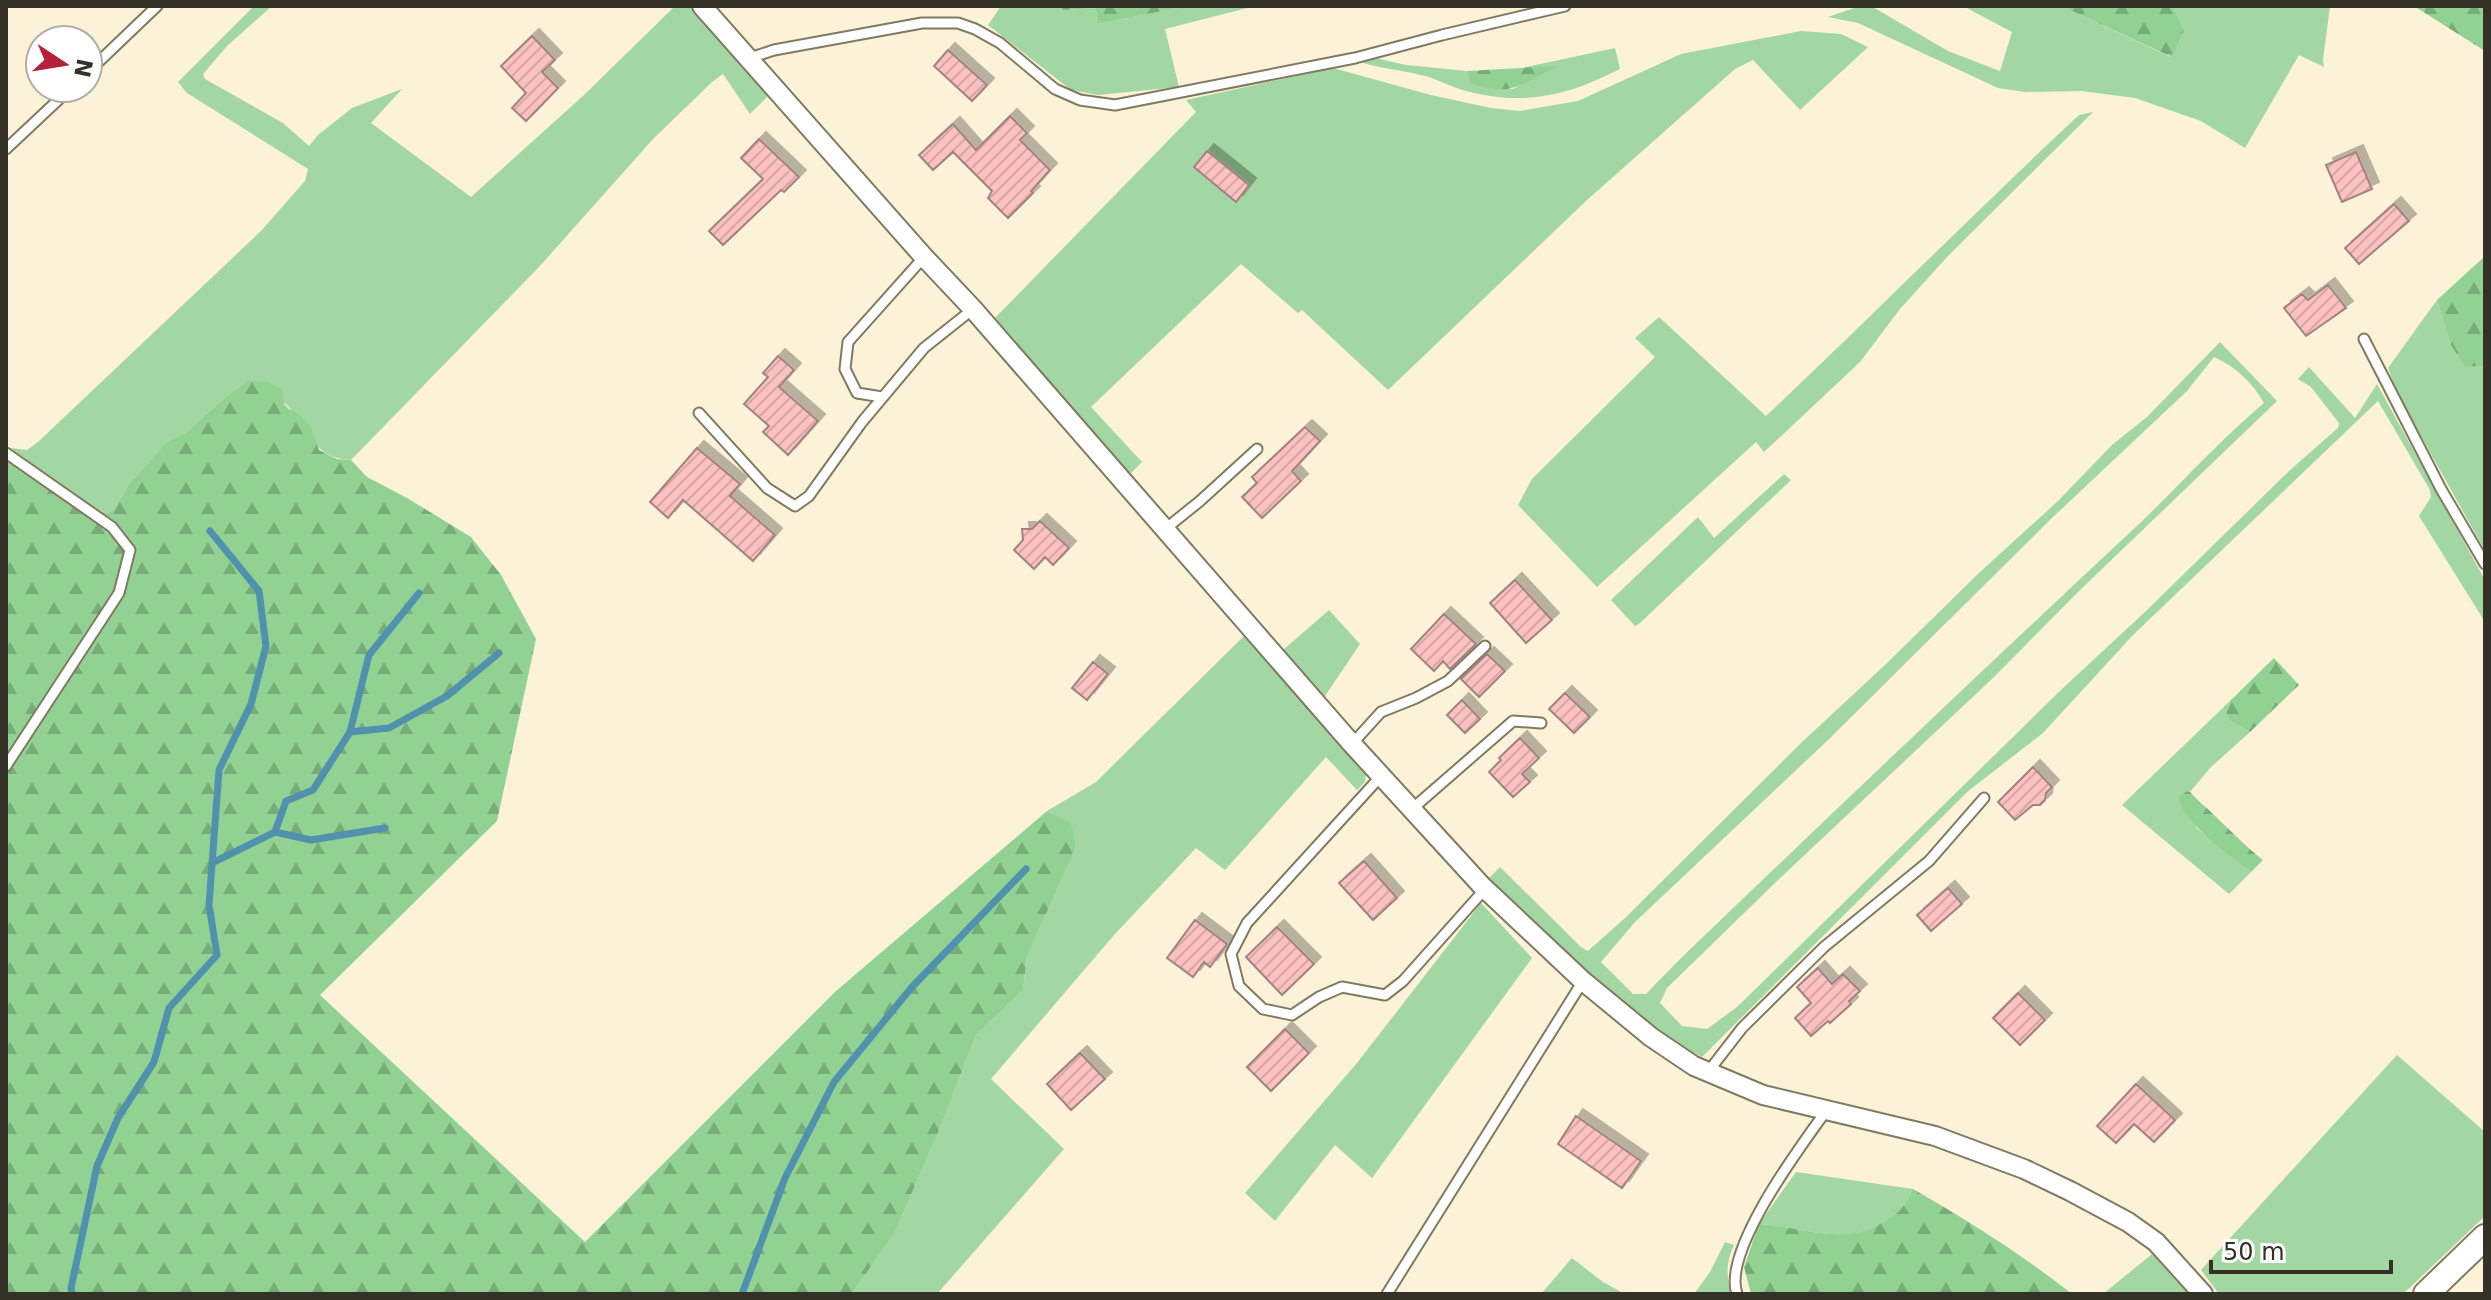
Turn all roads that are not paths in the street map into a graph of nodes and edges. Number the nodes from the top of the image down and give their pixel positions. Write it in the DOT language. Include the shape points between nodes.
graph roads {
  1 [pos="157,6"];
  2 [pos="702,6"];
  3 [pos="1565,6"];
  4 [pos="104,57"];
  5 [pos="747,59"];
  6 [pos="54,104"];
  7 [pos="6,149"];
  8 [pos="924,257"];
  9 [pos="973,309"];
  10 [pos="2364,339"];
  11 [pos="882,397"];
  12 [pos="699,413"];
  13 [pos="1257,449"];
  14 [pos="6,453"];
  15 [pos="1164,530"];
  16 [pos="2485,564"];
  17 [pos="1485,646"];
  18 [pos="1541,723"];
  19 [pos="1352,744"];
  20 [pos="6,766"];
  21 [pos="1381,776"];
  22 [pos="1984,798"];
  23 [pos="1412,809"];
  24 [pos="1485,889"];
  25 [pos="1583,981"];
  26 [pos="1708,1072"];
  27 [pos="1826,1111"];
  28 [pos="2485,1237"];
  29 [pos="1387,1294"];
  30 [pos="1737,1294"];
  31 [pos="2203,1294"];
  32 [pos="2426,1294"];
  1 -- 4 [label="lane"];
  2 -- 5 [label="street"];
  3 -- 5 [label="lane" via="1355,58 1115,105 1080,100 1055,89 1000,43 958,23 922,23"];
  5 -- 8 [label="street"];
  6 -- 7 [label="lane"];
  8 -- 9 [label="street"];
  8 -- 11 [label="lane" via="848,342 845,369 857,393"];
  9 -- 11 [label="lane" via="924,348"];
  9 -- 15 [label="street"];
  10 -- 16 [label="lane"];
  11 -- 12 [label="lane" via="809,496 795,506 767,488"];
  13 -- 15 [label="lane"];
  14 -- 20 [label="lane" via="112,527 130,550 119,593"];
  15 -- 19 [label="street"];
  17 -- 19 [label="lane" via="1448,681 1381,712"];
  18 -- 23 [label="lane" via="1513,721"];
  19 -- 21 [label="street"];
  21 -- 23 [label="street"];
  21 -- 24 [label="lane" via="1247,923 1231,954 1239,986 1263,1009 1292,1015 1342,987 1385,995"];
  22 -- 26 [label="lane" via="1929,861 1824,947 1752,1018"];
  23 -- 24 [label="street"];
  24 -- 25 [label="street"];
  25 -- 26 [label="street" via="1651,1037"];
  25 -- 29 [label="lane"];
  26 -- 27 [label="street" via="1763,1095"];
  27 -- 30 [label="lane" via="1750,1229 1738,1257 1733,1284"];
  27 -- 31 [label="street" via="1935,1136 2070,1191 2156,1242"];
  28 -- 32 [label="street"];
}
